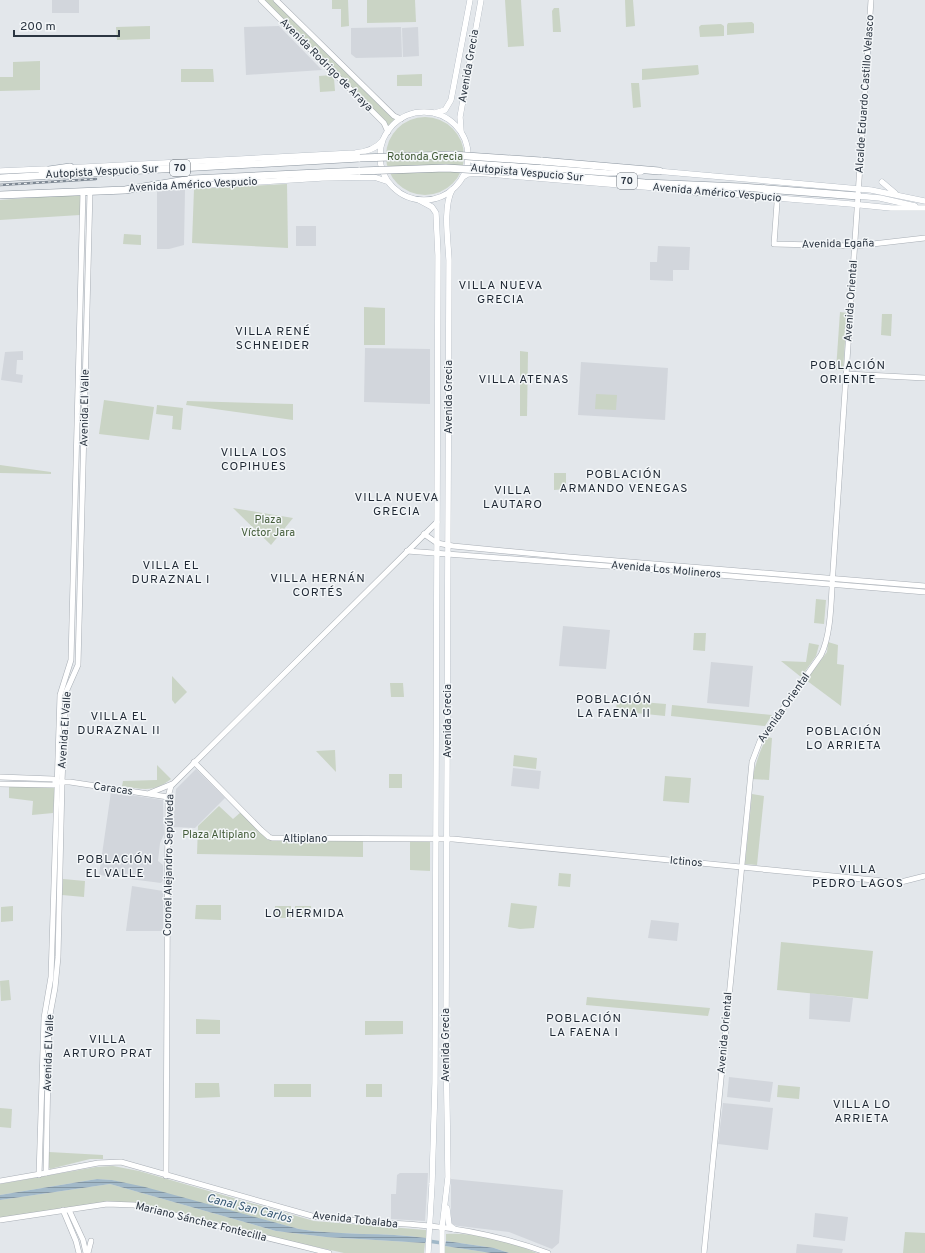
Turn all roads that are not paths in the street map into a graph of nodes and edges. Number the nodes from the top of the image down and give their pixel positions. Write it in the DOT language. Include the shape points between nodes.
graph roads {
  1 [pos="261,0"];
  2 [pos="276,0"];
  3 [pos="470,0"];
  4 [pos="481,0"];
  5 [pos="870,0"];
  6 [pos="434,113"];
  7 [pos="401,119"];
  8 [pos="388,132"];
  9 [pos="461,133"];
  10 [pos="382,141"];
  11 [pos="468,157"];
  12 [pos="70,167"];
  13 [pos="0,171"];
  14 [pos="659,171"];
  15 [pos="0,174"];
  16 [pos="462,177"];
  17 [pos="0,178"];
  18 [pos="386,181"];
  19 [pos="882,182"];
  20 [pos="676,185"];
  21 [pos="762,188"];
  22 [pos="125,190"];
  23 [pos="452,190"];
  24 [pos="87,192"];
  25 [pos="696,192"];
  26 [pos="858,192"];
  27 [pos="898,195"];
  28 [pos="0,196"];
  29 [pos="776,198"];
  30 [pos="419,200"];
  31 [pos="925,201"];
  32 [pos="858,205"];
  33 [pos="925,208"];
  34 [pos="90,217"];
  35 [pos="82,233"];
  36 [pos="925,238"];
  37 [pos="855,246"];
  38 [pos="846,374"];
  39 [pos="925,378"];
  40 [pos="437,522"];
  41 [pos="424,534"];
  42 [pos="437,543"];
  43 [pos="448,545"];
  44 [pos="407,551"];
  45 [pos="437,553"];
  46 [pos="448,554"];
  47 [pos="73,569"];
  48 [pos="81,569"];
  49 [pos="833,578"];
  50 [pos="832,584"];
  51 [pos="925,586"];
  52 [pos="925,592"];
  53 [pos="194,762"];
  54 [pos="0,777"];
  55 [pos="60,782"];
  56 [pos="173,783"];
  57 [pos="0,784"];
  58 [pos="146,794"];
  59 [pos="168,797"];
  60 [pos="436,839"];
  61 [pos="447,839"];
  62 [pos="741,867"];
  63 [pos="925,876"];
  64 [pos="55,957"];
  65 [pos="41,1138"];
  66 [pos="47,1143"];
  67 [pos="46,1173"];
  68 [pos="39,1175"];
  69 [pos="166,1176"];
  70 [pos="0,1181"];
  71 [pos="447,1186"];
  72 [pos="63,1210"];
  73 [pos="70,1210"];
  74 [pos="0,1220"];
  75 [pos="430,1226"];
  76 [pos="442,1228"];
  77 [pos="454,1229"];
  78 [pos="91,1241"];
  79 [pos="428,1252"];
  80 [pos="79,1253"];
  81 [pos="87,1253"];
  82 [pos="329,1253"];
  83 [pos="442,1253"];
  84 [pos="548,1253"];
  85 [pos="704,1253"];
  1 -- 8 [label="street, Avenida Rodrigo de Araya" via="384,123"];
  2 -- 7 [label="street, Avenida Rodrigo de Araya" via="394,116"];
  3 -- 6 [label="main road, Avenida Grecia" via="451,100 445,110"];
  4 -- 9 [label="main road, Avenida Grecia" via="460,117"];
  5 -- 26 [label="street, Alcalde Eduardo Castillo Velasco"];
  6 -- 7 [label="main road" via="418,113"];
  6 -- 9 [label="main road" via="451,122"];
  7 -- 8 [label="main road" via="393,124"];
  8 -- 10 [label="main road"];
  9 -- 11 [label="main road"];
  10 -- 12 [label="main road" via="371,149 355,153"];
  10 -- 18 [label="main road" via="380,161"];
  11 -- 14 [label="main road, Avenida Américo Vespucio" via="478,163 526,167 608,173"];
  11 -- 16 [label="main road"];
  12 -- 13 [label="main road"];
  12 -- 15 [label="highway"];
  14 -- 17 [label="highway, Autopista Vespucio Sur / 70, bridge" via="452,155"];
  14 -- 26 [label="main road, Avenida Américo Vespucio / 70"];
  16 -- 23 [label="main road"];
  16 -- 25 [label="main road, Avenida Américo Vespucio" via="476,174"];
  18 -- 22 [label="main road, Avenida Américo Vespucio" via="374,177 322,178"];
  18 -- 30 [label="main road" via="403,196"];
  19 -- 27 [label="main road"];
  20 -- 21 [label="highway, Autopista Vespucio Sur / 70"];
  20 -- 22 [label="highway, Autopista Vespucio Sur / 70, bridge" via="433,168 192,179"];
  20 -- 25 [label="highway"];
  21 -- 26 [label="highway, Autopista Vespucio Sur / 70"];
  21 -- 29 [label="highway"];
  22 -- 24 [label="highway, Avenida Américo Vespucio / 70"];
  23 -- 30 [label="main road" via="436,199"];
  23 -- 43 [label="main road, Avenida Grecia" via="448,201 447,222"];
  24 -- 28 [label="highway, Avenida Américo Vespucio / 70"];
  24 -- 34 [label="street, Avenida El Valle"];
  24 -- 35 [label="street, Avenida El Valle"];
  25 -- 29 [label="main road, Avenida Américo Vespucio"];
  26 -- 27 [label="main road, Avenida Américo Vespucio / 70" via="876,190"];
  26 -- 32 [label="street, Avenida Oriental"];
  26 -- 33 [label="main road, Avenida Américo Vespucio / 70"];
  27 -- 31 [label="main road, Avenida Américo Vespucio / 70"];
  29 -- 32 [label="main road, Avenida Américo Vespucio"];
  29 -- 37 [label="street, Avenida Egaña" via="774,244"];
  30 -- 40 [label="main road, Avenida Grecia" via="432,207 437,216"];
  32 -- 33 [label="main road, Avenida Américo Vespucio"];
  32 -- 37 [label="street, Avenida Oriental"];
  34 -- 35 [label="street"];
  34 -- 48 [label="street, Avenida El Valle"];
  35 -- 47 [label="street, Avenida El Valle"];
  36 -- 37 [label="street, Avenida Egaña"];
  37 -- 38 [label="street, Avenida Oriental"];
  38 -- 39 [label="street"];
  38 -- 49 [label="street, Avenida Oriental"];
  40 -- 41 [label="street, Coronel Alejandro Sepúlveda"];
  40 -- 42 [label="main road, Avenida Grecia"];
  41 -- 42 [label="street, Avenida Los Molineros"];
  41 -- 44 [label="street, Coronel Alejandro Sepúlveda"];
  42 -- 43 [label="street, Avenida Los Molineros"];
  42 -- 45 [label="main road, Avenida Grecia"];
  43 -- 46 [label="main road, Avenida Grecia"];
  43 -- 49 [label="street, Avenida Los Molineros"];
  44 -- 45 [label="street, Avenida Los Molineros"];
  44 -- 53 [label="street, Coronel Alejandro Sepúlveda"];
  45 -- 46 [label="street, Avenida Los Molineros"];
  45 -- 60 [label="main road, Avenida Grecia"];
  46 -- 50 [label="street, Avenida Los Molineros"];
  46 -- 61 [label="main road, Avenida Grecia"];
  47 -- 48 [label="street"];
  47 -- 55 [label="street, Avenida El Valle" via="71,662 60,695"];
  48 -- 55 [label="street, Avenida El Valle" via="78,665 66,692"];
  49 -- 50 [label="street, Avenida Oriental"];
  49 -- 51 [label="street, Avenida Los Molineros"];
  50 -- 52 [label="street, Avenida Los Molineros"];
  50 -- 62 [label="street, Avenida Oriental" via="823,650 754,753"];
  53 -- 56 [label="street, Coronel Alejandro Sepúlveda"];
  53 -- 60 [label="street, Altiplano" via="270,838"];
  54 -- 55 [label="street, Caracas" via="53,779"];
  55 -- 57 [label="street, Caracas" via="52,785"];
  55 -- 58 [label="street, Caracas"];
  55 -- 64 [label="street, Avenida El Valle"];
  56 -- 58 [label="street"];
  56 -- 59 [label="street, Coronel Alejandro Sepúlveda"];
  58 -- 59 [label="street, Caracas"];
  59 -- 69 [label="street, Coronel Alejandro Sepúlveda"];
  60 -- 61 [label="street, Altiplano"];
  60 -- 75 [label="main road, Avenida Grecia" via="435,1083"];
  61 -- 62 [label="street, Ictinos"];
  61 -- 71 [label="main road, Avenida Grecia"];
  62 -- 63 [label="street, Ictinos" via="898,882"];
  62 -- 85 [label="street, Avenida Oriental"];
  64 -- 65 [label="street, Avenida El Valle" via="44,1018"];
  64 -- 66 [label="street, Avenida El Valle" via="55,988 49,1020"];
  65 -- 66 [label="street" via="42,1142"];
  65 -- 68 [label="street, Avenida El Valle"];
  66 -- 67 [label="street, Avenida El Valle"];
  67 -- 68 [label="street, Avenida Tobalaba"];
  67 -- 69 [label="street, Avenida Tobalaba" via="93,1163 115,1162"];
  68 -- 70 [label="street, Avenida Tobalaba"];
  69 -- 75 [label="street, Avenida Tobalaba" via="312,1216"];
  71 -- 76 [label="main road, Avenida Grecia"];
  71 -- 77 [label="main road" via="449,1225"];
  72 -- 73 [label="street, Mariano Sánchez Fontecilla"];
  72 -- 74 [label="street, Mariano Sánchez Fontecilla"];
  72 -- 80 [label="street"];
  73 -- 81 [label="street"];
  73 -- 82 [label="street, Mariano Sánchez Fontecilla" via="112,1204 134,1205"];
  75 -- 76 [label="street, Avenida Tobalaba"];
  75 -- 79 [label="main road, Avenida Grecia"];
  76 -- 77 [label="street, Avenida Tobalaba"];
  76 -- 83 [label="main road, Avenida Grecia"];
  77 -- 84 [label="street, Avenida Tobalaba" via="498,1236"];
  78 -- 81 [label="street"];
}
